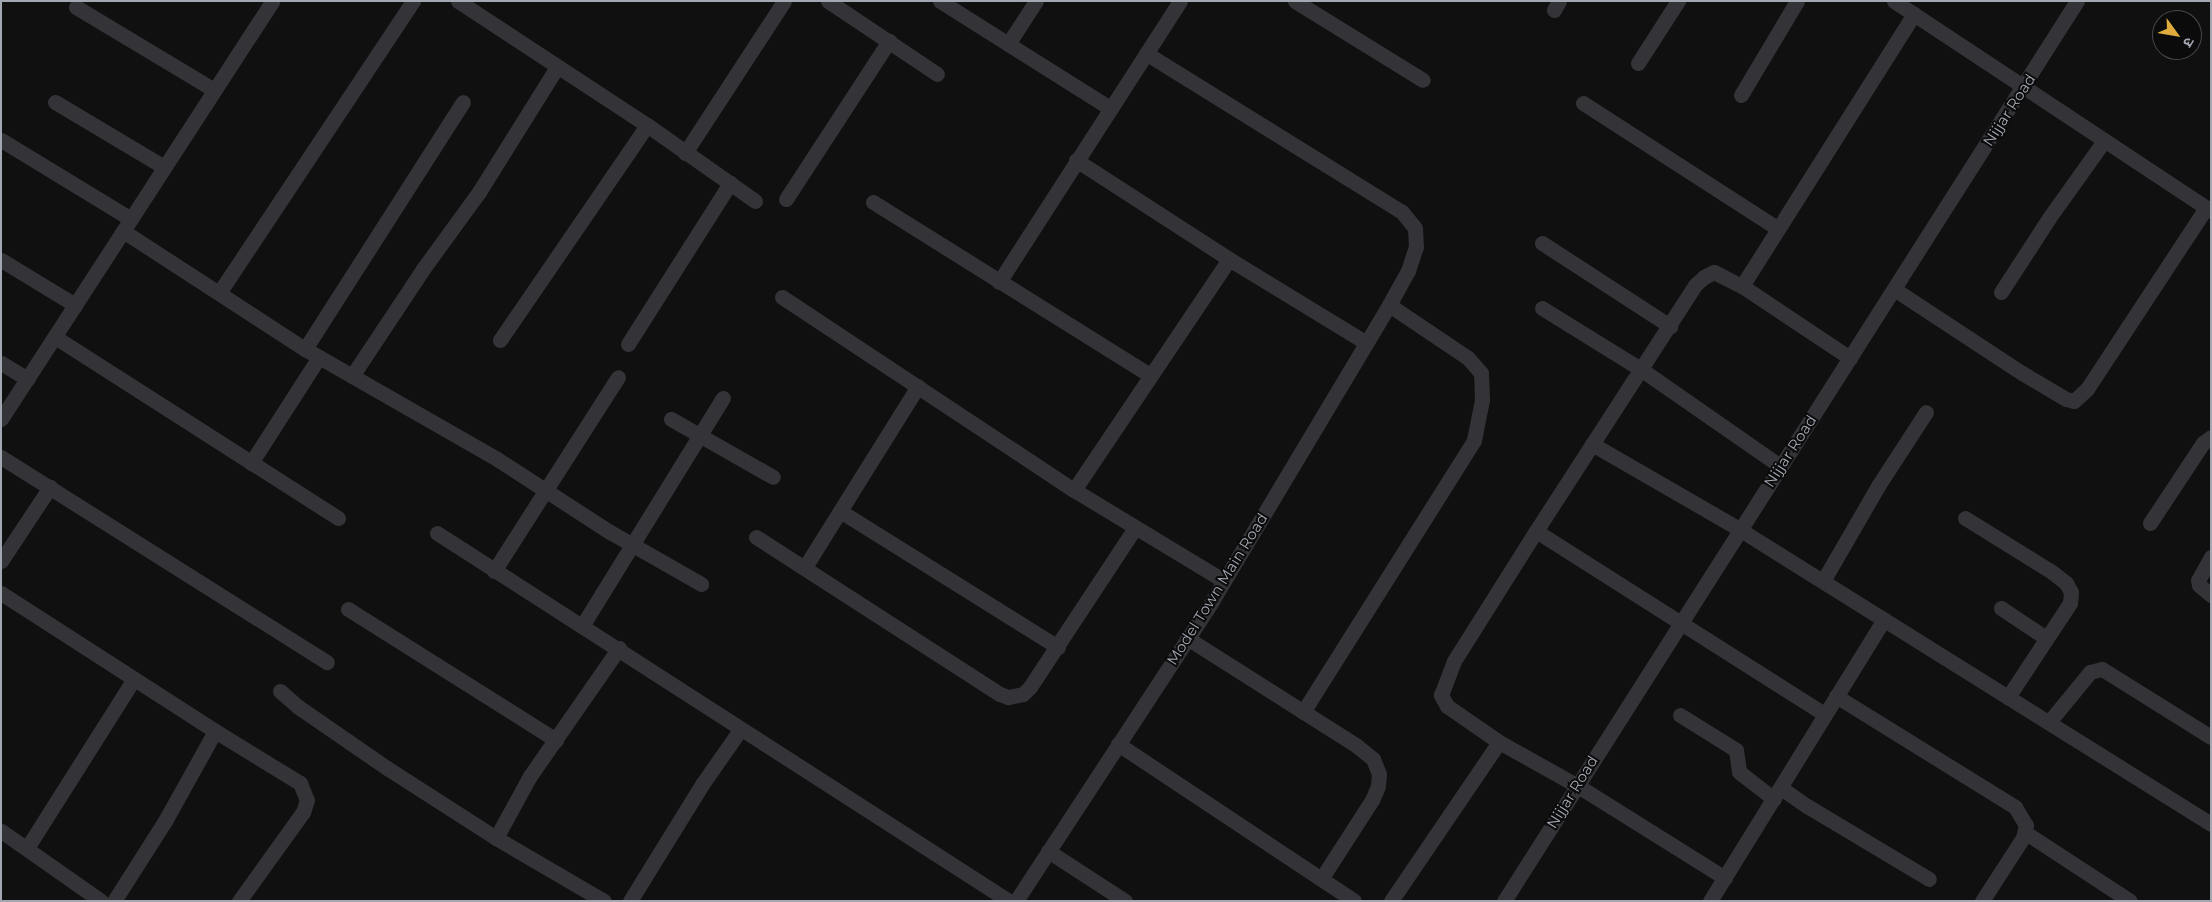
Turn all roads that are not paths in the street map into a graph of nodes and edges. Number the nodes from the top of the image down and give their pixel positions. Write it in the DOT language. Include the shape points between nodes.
graph roads {
  1 [pos="413,1"];
  2 [pos="458,1"];
  3 [pos="784,1"];
  4 [pos="828,1"];
  5 [pos="940,1"];
  6 [pos="1036,1"];
  7 [pos="1180,1"];
  8 [pos="1295,1"];
  9 [pos="1678,1"];
  10 [pos="1797,1"];
  11 [pos="1894,1"];
  12 [pos="2077,1"];
  13 [pos="265,4"];
  14 [pos="76,7"];
  15 [pos="1914,14"];
  16 [pos="889,42"];
  17 [pos="1008,44"];
  18 [pos="1146,53"];
  19 [pos="1638,63"];
  20 [pos="557,67"];
  21 [pos="937,74"];
  22 [pos="1423,80"];
  23 [pos="2023,88"];
  24 [pos="214,90"];
  25 [pos="1740,95"];
  26 [pos="55,102"];
  27 [pos="462,102"];
  28 [pos="1582,103"];
  29 [pos="1110,108"];
  30 [pos="646,125"];
  31 [pos="1,140"];
  32 [pos="2104,141"];
  33 [pos="685,153"];
  34 [pos="1076,160"];
  35 [pos="164,167"];
  36 [pos="730,183"];
  37 [pos="786,199"];
  38 [pos="755,201"];
  39 [pos="873,202"];
  40 [pos="2209,209"];
  41 [pos="127,225"];
  42 [pos="1777,228"];
  43 [pos="1542,244"];
  44 [pos="1229,259"];
  45 [pos="1,260"];
  46 [pos="999,282"];
  47 [pos="1742,286"];
  48 [pos="1894,289"];
  49 [pos="2001,292"];
  50 [pos="220,293"];
  51 [pos="782,297"];
  52 [pos="75,305"];
  53 [pos="1389,305"];
  54 [pos="1542,308"];
  55 [pos="1670,326"];
  56 [pos="55,336"];
  57 [pos="500,340"];
  58 [pos="1365,342"];
  59 [pos="628,344"];
  60 [pos="305,349"];
  61 [pos="319,357"];
  62 [pos="1850,358"];
  63 [pos="1,363"];
  64 [pos="1642,370"];
  65 [pos="1150,375"];
  66 [pos="352,376"];
  67 [pos="618,377"];
  68 [pos="28,379"];
  69 [pos="918,386"];
  70 [pos="723,398"];
  71 [pos="1926,412"];
  72 [pos="671,419"];
  73 [pos="1,420"];
  74 [pos="700,435"];
  75 [pos="2211,437"];
  76 [pos="1592,444"];
  77 [pos="1,458"];
  78 [pos="251,463"];
  79 [pos="1780,466"];
  80 [pos="773,477"];
  81 [pos="50,487"];
  82 [pos="1074,490"];
  83 [pos="546,491"];
  84 [pos="840,511"];
  85 [pos="338,518"];
  86 [pos="1966,518"];
  87 [pos="2150,523"];
  88 [pos="1135,528"];
  89 [pos="1739,529"];
  90 [pos="1536,531"];
  91 [pos="437,533"];
  92 [pos="756,537"];
  93 [pos="631,544"];
  94 [pos="2211,557"];
  95 [pos="1,560"];
  96 [pos="805,568"];
  97 [pos="494,570"];
  98 [pos="1224,581"];
  99 [pos="1823,581"];
  100 [pos="701,584"];
  101 [pos="1,593"];
  102 [pos="2211,595"];
  103 [pos="2001,608"];
  104 [pos="348,610"];
  105 [pos="1884,619"];
  106 [pos="1679,623"];
  107 [pos="582,626"];
  108 [pos="1187,638"];
  109 [pos="2046,638"];
  110 [pos="1058,647"];
  111 [pos="618,648"];
  112 [pos="328,662"];
  113 [pos="134,678"];
  114 [pos="280,691"];
  115 [pos="1836,696"];
  116 [pos="2008,697"];
  117 [pos="1304,712"];
  118 [pos="1824,714"];
  119 [pos="1680,715"];
  120 [pos="2049,722"];
  121 [pos="740,730"];
  122 [pos="214,731"];
  123 [pos="2211,737"];
  124 [pos="556,740"];
  125 [pos="1499,742"];
  126 [pos="1118,744"];
  127 [pos="1576,785"];
  128 [pos="1778,793"];
  129 [pos="2211,824"];
  130 [pos="1,831"];
  131 [pos="496,838"];
  132 [pos="2023,838"];
  133 [pos="27,848"];
  134 [pos="1048,851"];
  135 [pos="1725,878"];
  136 [pos="1321,879"];
  137 [pos="1929,879"];
  138 [pos="101,901"];
  139 [pos="114,901"];
  140 [pos="239,901"];
  141 [pos="604,901"];
  142 [pos="630,901"];
  143 [pos="1009,901"];
  144 [pos="1016,901"];
  145 [pos="1125,901"];
  146 [pos="1354,901"];
  147 [pos="1391,901"];
  148 [pos="1504,901"];
  149 [pos="1710,901"];
  150 [pos="1982,901"];
  151 [pos="2130,901"];
  1 -- 50 [label="street"];
  2 -- 20 [label="street"];
  3 -- 33 [label="street"];
  4 -- 16 [label="street"];
  5 -- 17 [label="street"];
  6 -- 17 [label="street"];
  7 -- 18 [label="street"];
  8 -- 22 [label="street"];
  9 -- 19 [label="street"];
  10 -- 25 [label="street"];
  11 -- 15 [label="street"];
  12 -- 23 [label="street, Nijjar Road"];
  13 -- 24 [label="street"];
  14 -- 24 [label="street"];
  15 -- 23 [label="street"];
  15 -- 42 [label="street" via="1827,155"];
  16 -- 21 [label="street"];
  16 -- 37 [label="street"];
  17 -- 29 [label="street"];
  18 -- 29 [label="street"];
  18 -- 53 [label="street, Model Town Main Road" via="1410,220 1417,235 1416,247 1408,272"];
  20 -- 30 [label="street"];
  20 -- 66 [label="street" via="479,192"];
  23 -- 32 [label="street"];
  23 -- 48 [label="street, Nijjar Road"];
  24 -- 35 [label="street"];
  26 -- 35 [label="street"];
  27 -- 60 [label="street"];
  28 -- 42 [label="street"];
  29 -- 34 [label="street"];
  30 -- 33 [label="street"];
  30 -- 57 [label="street"];
  31 -- 41 [label="street"];
  32 -- 40 [label="street"];
  32 -- 49 [label="street"];
  33 -- 36 [label="street"];
  34 -- 44 [label="street"];
  34 -- 46 [label="street"];
  35 -- 41 [label="street"];
  36 -- 38 [label="street"];
  36 -- 59 [label="street"];
  39 -- 46 [label="street"];
  40 -- 48 [label="street" via="2087,389 2074,401 2022,373"];
  41 -- 50 [label="street"];
  41 -- 52 [label="street"];
  42 -- 47 [label="street"];
  43 -- 55 [label="street"];
  44 -- 58 [label="street"];
  44 -- 65 [label="street"];
  45 -- 52 [label="street"];
  46 -- 65 [label="street"];
  47 -- 55 [label="street" via="1714,272 1704,276"];
  47 -- 62 [label="street"];
  48 -- 62 [label="street, Nijjar Road"];
  50 -- 60 [label="street"];
  51 -- 69 [label="street"];
  52 -- 56 [label="street"];
  53 -- 58 [label="street, Model Town Main Road"];
  53 -- 117 [label="street" via="1468,358 1480,373 1480,408 1474,440"];
  54 -- 64 [label="street"];
  55 -- 64 [label="street"];
  56 -- 68 [label="street"];
  56 -- 78 [label="street"];
  58 -- 98 [label="street, Model Town Main Road"];
  60 -- 61 [label="street"];
  61 -- 66 [label="street"];
  61 -- 78 [label="street"];
  62 -- 79 [label="street, Nijjar Road"];
  63 -- 68 [label="street"];
  64 -- 76 [label="street"];
  64 -- 79 [label="street"];
  65 -- 82 [label="street"];
  66 -- 83 [label="street" via="497,459"];
  67 -- 83 [label="street"];
  68 -- 73 [label="street"];
  69 -- 82 [label="street"];
  69 -- 84 [label="street"];
  70 -- 74 [label="street"];
  71 -- 99 [label="street"];
  72 -- 74 [label="street"];
  74 -- 80 [label="street"];
  74 -- 93 [label="street"];
  75 -- 87 [label="street" via="2203,443"];
  76 -- 89 [label="street"];
  76 -- 90 [label="street"];
  77 -- 81 [label="street"];
  78 -- 85 [label="street"];
  79 -- 89 [label="street, Nijjar Road"];
  81 -- 95 [label="street"];
  81 -- 112 [label="street"];
  82 -- 88 [label="street"];
  83 -- 93 [label="street"];
  83 -- 97 [label="street"];
  84 -- 96 [label="street"];
  84 -- 110 [label="street"];
  86 -- 109 [label="street" via="2066,582 2071,592 2070,604"];
  88 -- 98 [label="street"];
  88 -- 110 [label="street"];
  89 -- 99 [label="street"];
  89 -- 106 [label="street, Nijjar Road"];
  90 -- 106 [label="street"];
  90 -- 125 [label="street" via="1454,661 1441,695 1447,706"];
  91 -- 97 [label="street"];
  92 -- 96 [label="street"];
  93 -- 100 [label="street"];
  93 -- 107 [label="street"];
  94 -- 102 [label="street" via="2198,580 2199,585"];
  96 -- 110 [label="street" via="1008,697 1023,694 1030,687"];
  97 -- 107 [label="street"];
  98 -- 108 [label="street, Model Town Main Road"];
  99 -- 105 [label="street"];
  101 -- 113 [label="street"];
  103 -- 109 [label="street"];
  104 -- 124 [label="street"];
  105 -- 115 [label="street"];
  105 -- 116 [label="street"];
  106 -- 118 [label="street"];
  106 -- 127 [label="street, Nijjar Road"];
  107 -- 111 [label="street"];
  108 -- 117 [label="street"];
  108 -- 126 [label="street, Model Town Main Road"];
  109 -- 116 [label="street"];
  111 -- 121 [label="street"];
  111 -- 124 [label="street"];
  113 -- 122 [label="street"];
  113 -- 133 [label="street"];
  114 -- 131 [label="street" via="342,738"];
  115 -- 118 [label="street"];
  115 -- 132 [label="street" via="2015,807 2026,825"];
  116 -- 120 [label="street"];
  117 -- 136 [label="street" via="1373,759 1379,774 1372,800"];
  118 -- 128 [label="street"];
  119 -- 128 [label="street" via="1736,750 1739,772"];
  120 -- 123 [label="street" via="2090,672 2102,669"];
  120 -- 129 [label="street"];
  121 -- 142 [label="street"];
  121 -- 143 [label="street"];
  122 -- 139 [label="street" via="165,821"];
  122 -- 140 [label="street" via="292,776 300,783 307,800 303,812"];
  124 -- 131 [label="street" via="530,776"];
  125 -- 127 [label="street"];
  125 -- 147 [label="street"];
  126 -- 134 [label="street, Model Town Main Road"];
  126 -- 136 [label="street"];
  127 -- 135 [label="street"];
  127 -- 148 [label="street, Nijjar Road"];
  128 -- 135 [label="street"];
  128 -- 137 [label="street" via="1807,806"];
  130 -- 133 [label="street"];
  131 -- 141 [label="street"];
  132 -- 150 [label="street"];
  132 -- 151 [label="street" via="2026,833"];
  133 -- 138 [label="street"];
  134 -- 144 [label="street, Model Town Main Road"];
  134 -- 145 [label="street"];
  135 -- 149 [label="street"];
  136 -- 146 [label="street"];
}
